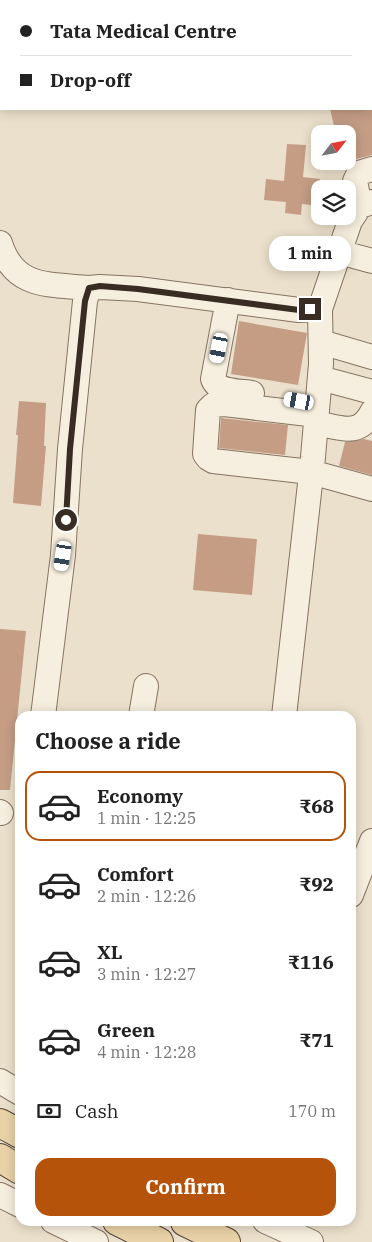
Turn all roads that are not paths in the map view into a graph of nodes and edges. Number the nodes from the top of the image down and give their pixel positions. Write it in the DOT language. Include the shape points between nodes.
graph roads {
  1 [pos="372,169"];
  2 [pos="366,204"];
  3 [pos="0,243"];
  4 [pos="339,252"];
  5 [pos="372,261"];
  6 [pos="89,288"];
  7 [pos="228,300"];
  8 [pos="320,308"];
  9 [pos="321,342"];
  10 [pos="372,357"];
  11 [pos="320,378"];
  12 [pos="372,392"];
  13 [pos="372,412"];
  14 [pos="317,414"];
  15 [pos="311,472"];
  16 [pos="372,489"];
  17 [pos="146,686"];
  18 [pos="44,711"];
  19 [pos="142,711"];
  20 [pos="285,711"];
  21 [pos="372,841"];
  22 [pos="356,882"];
  23 [pos="0,1081"];
  24 [pos="15,1090"];
  25 [pos="0,1124"];
  26 [pos="15,1132"];
  27 [pos="0,1158"];
  28 [pos="15,1167"];
  29 [pos="0,1194"];
  30 [pos="15,1202"];
  31 [pos="63,1226"];
  32 [pos="127,1226"];
  33 [pos="192,1226"];
  34 [pos="276,1226"];
  35 [pos="96,1242"];
  36 [pos="159,1242"];
  37 [pos="226,1242"];
  38 [pos="312,1242"];
  1 -- 2 [label="street" via="359,173 355,181"];
  2 -- 4 [label="street" via="350,221"];
  3 -- 6 [label="street" via="12,267 23,278 37,283"];
  4 -- 5 [label="street"];
  4 -- 8 [label="street"];
  6 -- 7 [label="street" via="138,289"];
  6 -- 18 [label="street" via="70,449 63,556"];
  7 -- 8 [label="street" via="299,310"];
  7 -- 14 [label="street" via="213,378 216,385"];
  8 -- 9 [label="street"];
  9 -- 10 [label="street"];
  9 -- 11 [label="street"];
  11 -- 12 [label="street"];
  11 -- 14 [label="street"];
  13 -- 14 [label="street" via="367,421 353,429"];
  14 -- 15 [label="street"];
  14 -- 15 [label="street" via="224,404 213,405 208,410 205,454 208,458"];
  15 -- 16 [label="street"];
  15 -- 20 [label="street"];
  17 -- 19 [label="street"];
  21 -- 22 [label="street"];
  23 -- 24 [label="street"];
  25 -- 26 [label="main road"];
  27 -- 28 [label="main road"];
  29 -- 30 [label="street"];
  31 -- 35 [label="street"];
  32 -- 36 [label="main road"];
  33 -- 37 [label="main road"];
  34 -- 38 [label="street"];
}
